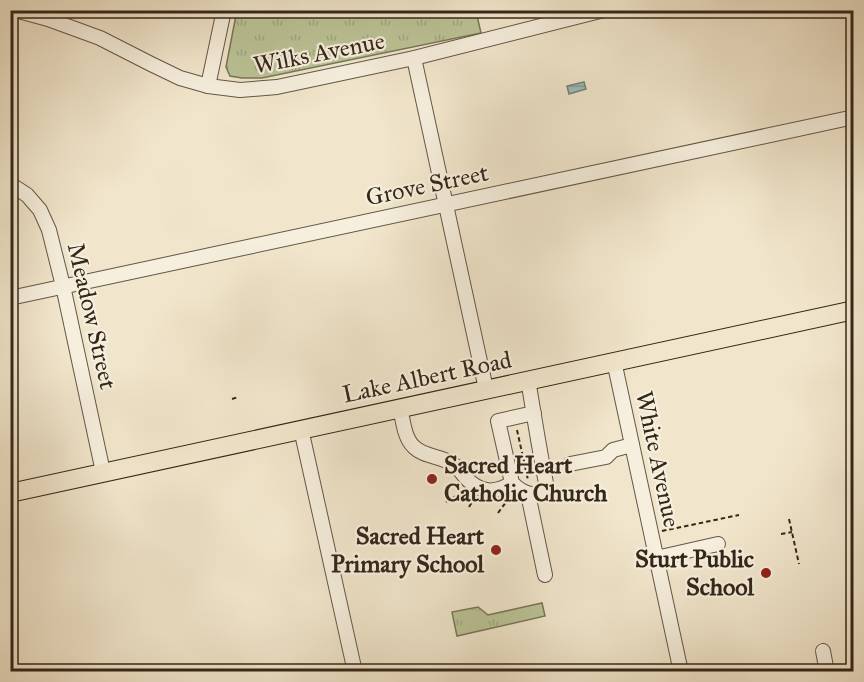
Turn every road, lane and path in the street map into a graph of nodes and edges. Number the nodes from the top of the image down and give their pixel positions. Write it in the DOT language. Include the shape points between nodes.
graph roads {
  1 [pos="15,10"];
  2 [pos="224,10"];
  3 [pos="604,10"];
  4 [pos="414,58"];
  5 [pos="208,86"];
  6 [pos="854,117"];
  7 [pos="10,183"];
  8 [pos="446,204"];
  9 [pos="63,286"];
  10 [pos="10,298"];
  11 [pos="854,298"];
  12 [pos="854,310"];
  13 [pos="827,316"];
  14 [pos="614,362"];
  15 [pos="528,380"];
  16 [pos="486,389"];
  17 [pos="238,397"];
  18 [pos="232,399"];
  19 [pos="400,407"];
  20 [pos="534,413"];
  21 [pos="301,429"];
  22 [pos="632,445"];
  23 [pos="570,464"];
  24 [pos="103,472"];
  25 [pos="509,489"];
  26 [pos="10,493"];
  27 [pos="528,494"];
  28 [pos="498,513"];
  29 [pos="739,515"];
  30 [pos="789,519"];
  31 [pos="792,532"];
  32 [pos="651,533"];
  33 [pos="781,534"];
  34 [pos="718,544"];
  35 [pos="656,558"];
  36 [pos="799,564"];
  37 [pos="545,575"];
  38 [pos="823,651"];
  39 [pos="355,672"];
  40 [pos="681,672"];
  41 [pos="827,672"];
  1 -- 5 [label="street, Wilks Avenue" via="100,38 180,78"];
  2 -- 5 [label="street"];
  3 -- 4 [label="street, Wilks Avenue"];
  4 -- 5 [label="street, Wilks Avenue" via="277,87 240,90"];
  4 -- 8 [label="street"];
  6 -- 8 [label="street, Grove Street"];
  7 -- 9 [label="street, Meadow Street" via="40,210"];
  8 -- 9 [label="street, Grove Street"];
  8 -- 16 [label="street"];
  9 -- 10 [label="street, Grove Street"];
  9 -- 24 [label="street, Meadow Street"];
  11 -- 13 [label="main road"];
  12 -- 13 [label="main road, Lake Albert Road"];
  13 -- 14 [label="main road, Lake Albert Road"];
  14 -- 15 [label="main road, Lake Albert Road"];
  14 -- 22 [label="street, White Avenue"];
  15 -- 16 [label="main road, Lake Albert Road"];
  15 -- 20 [label="street"];
  16 -- 19 [label="main road, Lake Albert Road"];
  17 -- 18 [label="path"];
  19 -- 21 [label="main road, Lake Albert Road"];
  19 -- 25 [label="street" via="405,432 414,447 459,467 480,488"];
  20 -- 25 [label="street" via="498,421"];
  20 -- 27 [label="street" via="546,487"];
  21 -- 24 [label="main road, Lake Albert Road"];
  21 -- 39 [label="street"];
  22 -- 23 [label="street" via="613,450 606,457"];
  22 -- 32 [label="street, White Avenue"];
  24 -- 26 [label="main road, Lake Albert Road"];
  25 -- 27 [label="street"];
  25 -- 28 [label="path"];
  27 -- 37 [label="street"];
  29 -- 32 [label="path"];
  30 -- 31 [label="path"];
  31 -- 33 [label="path"];
  31 -- 36 [label="path"];
  32 -- 35 [label="street, White Avenue"];
  34 -- 35 [label="street"];
  35 -- 40 [label="street, White Avenue"];
  38 -- 41 [label="street"];
}
